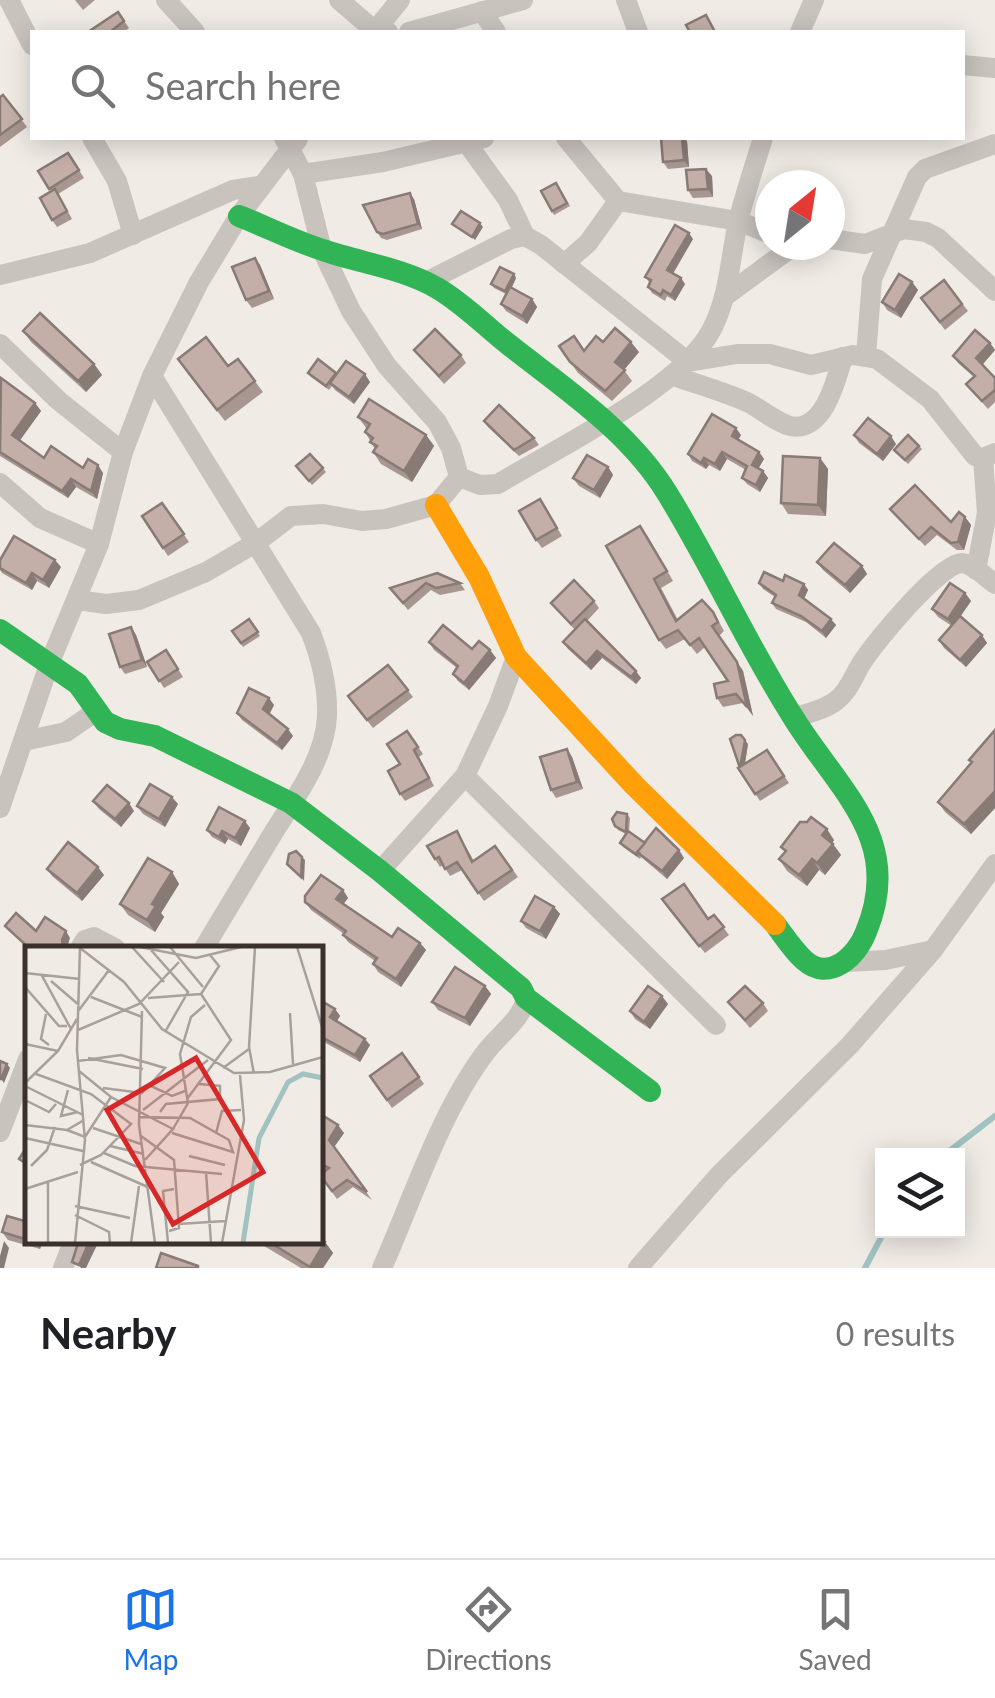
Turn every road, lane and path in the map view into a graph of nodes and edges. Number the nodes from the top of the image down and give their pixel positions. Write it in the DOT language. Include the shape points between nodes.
graph roads {
  1 [pos="9,0"];
  2 [pos="166,0"];
  3 [pos="339,0"];
  4 [pos="400,0"];
  5 [pos="523,0"];
  6 [pos="626,0"];
  7 [pos="814,0"];
  8 [pos="482,11"];
  9 [pos="193,30"];
  10 [pos="372,30"];
  11 [pos="376,30"];
  12 [pos="416,30"];
  13 [pos="495,30"];
  14 [pos="637,30"];
  15 [pos="801,30"];
  16 [pos="30,41"];
  17 [pos="965,66"];
  18 [pos="995,68"];
  19 [pos="93,140"];
  20 [pos="475,140"];
  21 [pos="568,140"];
  22 [pos="762,140"];
  23 [pos="292,141"];
  24 [pos="995,144"];
  25 [pos="303,174"];
  26 [pos="259,186"];
  27 [pos="618,202"];
  28 [pos="238,216"];
  29 [pos="738,220"];
  30 [pos="755,227"];
  31 [pos="892,232"];
  32 [pos="133,235"];
  33 [pos="525,236"];
  34 [pos="845,241"];
  35 [pos="322,250"];
  36 [pos="775,260"];
  37 [pos="564,264"];
  38 [pos="0,275"];
  39 [pos="426,282"];
  40 [pos="995,291"];
  41 [pos="724,297"];
  42 [pos="0,344"];
  43 [pos="866,356"];
  44 [pos="843,357"];
  45 [pos="681,369"];
  46 [pos="152,376"];
  47 [pos="604,420"];
  48 [pos="124,452"];
  49 [pos="989,455"];
  50 [pos="459,477"];
  51 [pos="0,484"];
  52 [pos="436,504"];
  53 [pos="257,542"];
  54 [pos="100,544"];
  55 [pos="976,570"];
  56 [pos="995,584"];
  57 [pos="77,600"];
  58 [pos="0,630"];
  59 [pos="516,658"];
  60 [pos="50,662"];
  61 [pos="94,712"];
  62 [pos="794,718"];
  63 [pos="24,741"];
  64 [pos="464,776"];
  65 [pos="292,804"];
  66 [pos="0,808"];
  67 [pos="995,864"];
  68 [pos="380,872"];
  69 [pos="81,946"];
  70 [pos="111,946"];
  71 [pos="205,946"];
  72 [pos="934,950"];
  73 [pos="848,962"];
  74 [pos="526,998"];
  75 [pos="716,1025"];
  76 [pos="25,1064"];
  77 [pos="650,1090"];
  78 [pos="5,1097"];
  79 [pos="0,1132"];
  80 [pos="73,1243"];
  81 [pos="63,1268"];
  82 [pos="382,1268"];
  83 [pos="638,1268"];
  1 -- 16 [label="street"];
  2 -- 9 [label="street"];
  3 -- 10 [label="street"];
  4 -- 11 [label="street"];
  5 -- 8 [label="street"];
  6 -- 14 [label="street"];
  7 -- 15 [label="street"];
  8 -- 12 [label="street"];
  8 -- 13 [label="street"];
  17 -- 18 [label="street"];
  19 -- 32 [label="street" via="116,181"];
  20 -- 25 [label="street"];
  20 -- 33 [label="street"];
  21 -- 27 [label="street"];
  22 -- 29 [label="street"];
  23 -- 25 [label="street"];
  23 -- 26 [label="street"];
  24 -- 31 [label="street" via="926,169 912,184"];
  25 -- 35 [label="street"];
  26 -- 28 [label="street"];
  26 -- 32 [label="street" via="233,190"];
  27 -- 29 [label="street"];
  27 -- 37 [label="street"];
  28 -- 35 [label="street"];
  28 -- 46 [label="street"];
  29 -- 30 [label="street"];
  29 -- 41 [label="street"];
  31 -- 34 [label="street" via="865,244"];
  31 -- 40 [label="street" via="914,229 938,238"];
  31 -- 43 [label="street" via="872,279"];
  32 -- 38 [label="street" via="74,258"];
  33 -- 37 [label="street"];
  33 -- 39 [label="street"];
  35 -- 39 [label="street"];
  35 -- 50 [label="street" via="367,337 446,434"];
  36 -- 41 [label="street"];
  37 -- 45 [label="street"];
  39 -- 47 [label="street"];
  41 -- 45 [label="street" via="709,335"];
  42 -- 48 [label="street"];
  43 -- 44 [label="street"];
  43 -- 49 [label="street" via="892,367 930,398 975,456"];
  44 -- 45 [label="street" via="812,364 737,354"];
  44 -- 45 [label="street" via="818,416 796,426"];
  45 -- 47 [label="street"];
  46 -- 48 [label="street"];
  46 -- 53 [label="street"];
  47 -- 50 [label="street" via="498,484"];
  47 -- 62 [label="street" via="666,491"];
  48 -- 54 [label="street"];
  49 -- 55 [label="street"];
  50 -- 52 [label="street"];
  51 -- 54 [label="street" via="40,518"];
  52 -- 53 [label="street" via="376,521 302,513"];
  52 -- 59 [label="street"];
  53 -- 57 [label="street" via="139,600"];
  53 -- 65 [label="street" via="311,633 326,688 323,742"];
  54 -- 57 [label="street"];
  55 -- 56 [label="street"];
  55 -- 62 [label="street" via="964,563 932,581 836,702"];
  57 -- 60 [label="street"];
  58 -- 60 [label="street"];
  59 -- 64 [label="street"];
  59 -- 73 [label="street" via="803,959 825,969"];
  60 -- 61 [label="street" via="78,684"];
  60 -- 63 [label="street"];
  61 -- 63 [label="street" via="66,732"];
  61 -- 65 [label="street" via="112,726 155,736"];
  62 -- 73 [label="street" via="873,840 880,873 876,909"];
  63 -- 66 [label="street"];
  64 -- 68 [label="street"];
  64 -- 75 [label="street"];
  65 -- 68 [label="street"];
  65 -- 71 [label="street"];
  67 -- 72 [label="street"];
  68 -- 74 [label="street"];
  69 -- 70 [label="street" via="94,936"];
  72 -- 73 [label="street"];
  72 -- 83 [label="street"];
  74 -- 77 [label="street"];
  74 -- 82 [label="street" via="456,1099"];
  76 -- 78 [label="street"];
  78 -- 79 [label="street"];
  80 -- 81 [label="street"];
}
